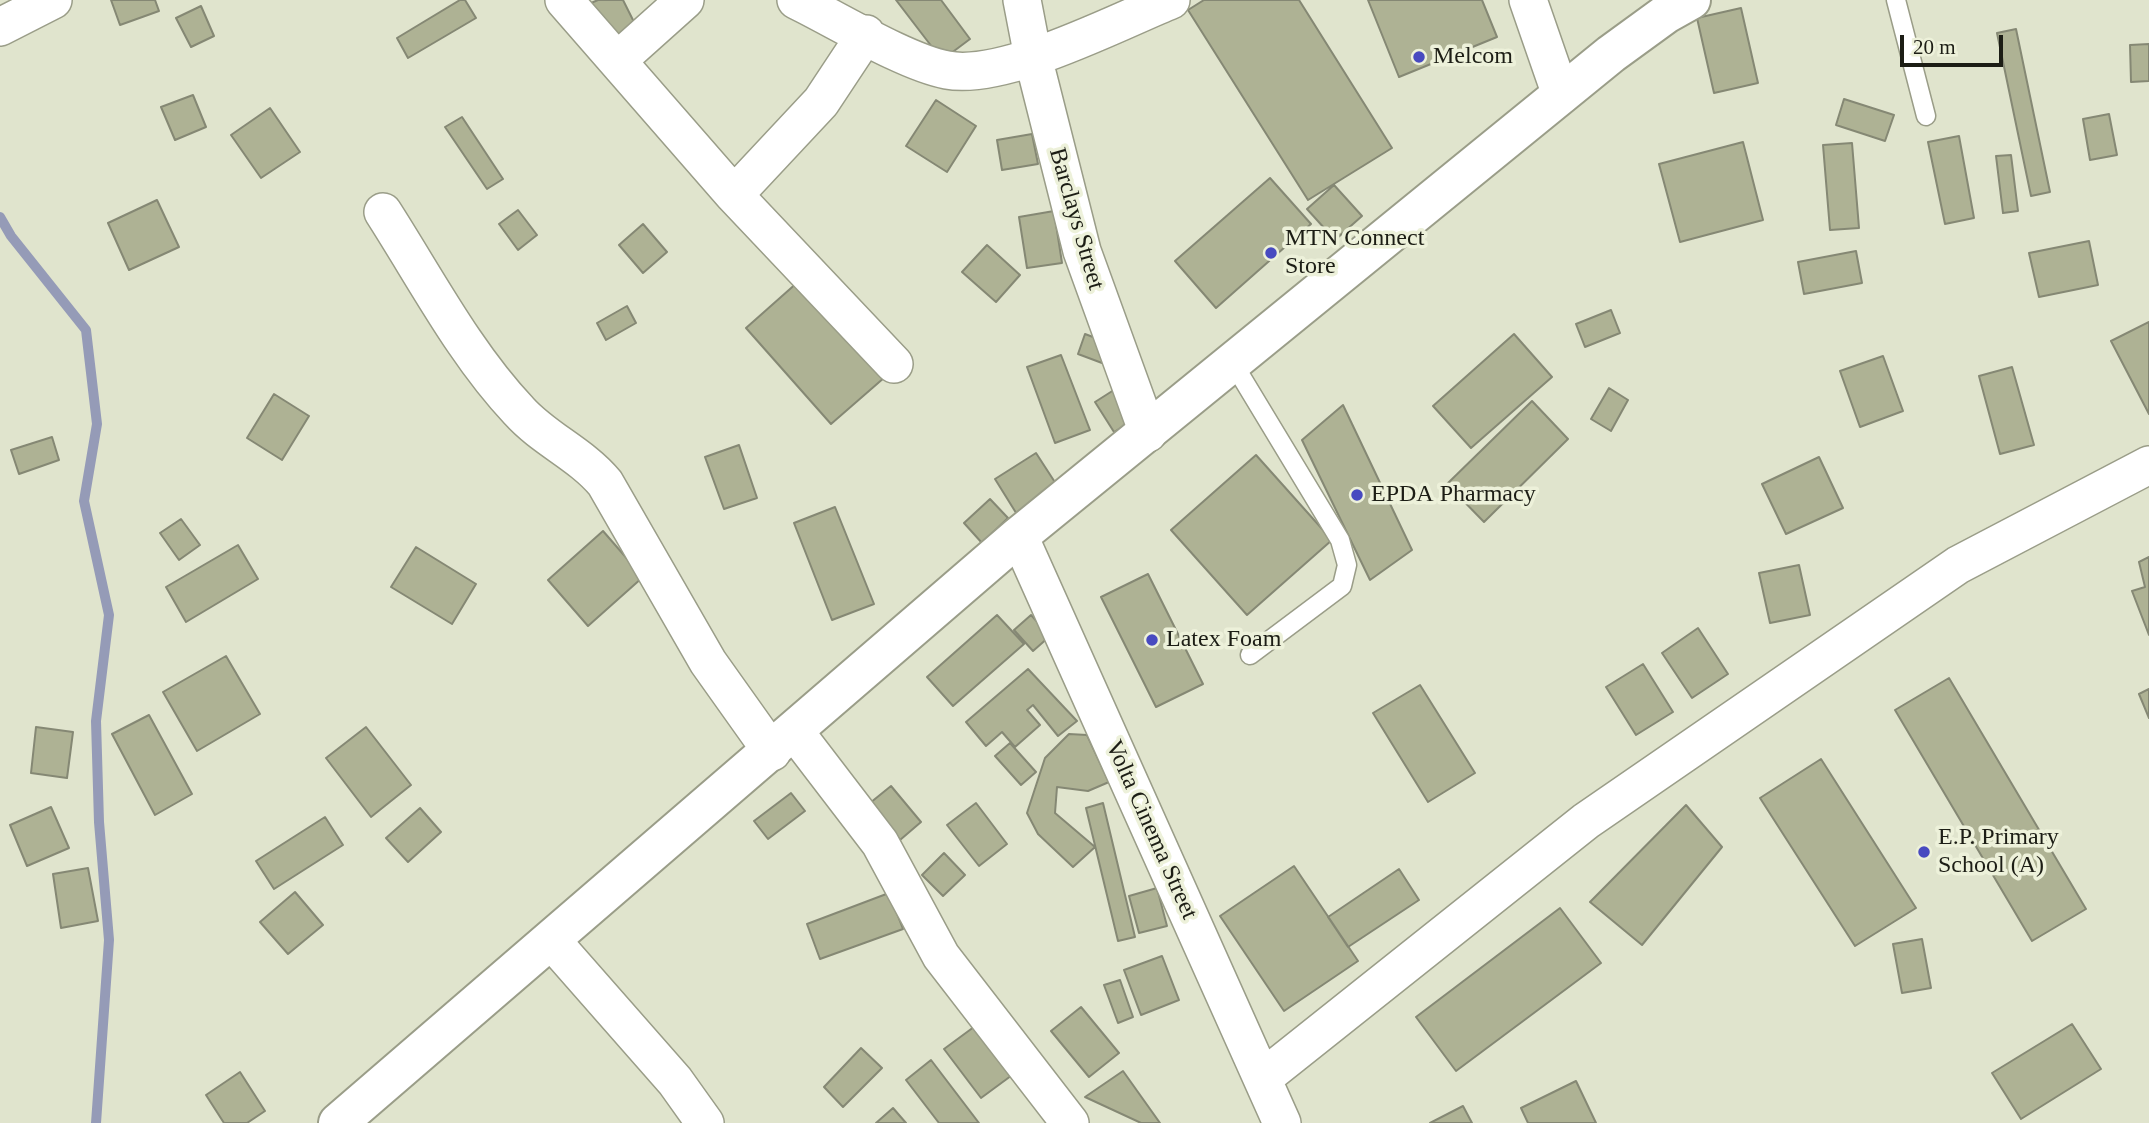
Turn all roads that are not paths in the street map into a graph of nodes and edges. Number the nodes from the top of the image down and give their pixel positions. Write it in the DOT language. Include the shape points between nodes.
graph roads {
  1 [pos="53,0"];
  2 [pos="564,0"];
  3 [pos="685,0"];
  4 [pos="796,0"];
  5 [pos="1023,0"];
  6 [pos="1171,0"];
  7 [pos="1528,0"];
  8 [pos="1691,0"];
  9 [pos="1896,0"];
  10 [pos="0,27"];
  11 [pos="866,34"];
  12 [pos="1032,57"];
  13 [pos="618,60"];
  14 [pos="1561,94"];
  15 [pos="1926,116"];
  16 [pos="734,195"];
  17 [pos="383,212"];
  18 [pos="1233,363"];
  19 [pos="894,364"];
  20 [pos="1148,433"];
  21 [pos="2149,465"];
  22 [pos="1019,536"];
  23 [pos="1250,655"];
  24 [pos="783,742"];
  25 [pos="552,941"];
  26 [pos="1263,1079"];
  27 [pos="338,1123"];
  28 [pos="705,1123"];
  29 [pos="1070,1123"];
  30 [pos="1282,1123"];
  1 -- 10 [label="street"];
  2 -- 13 [label="street"];
  3 -- 13 [label="street"];
  4 -- 11 [label="street"];
  5 -- 12 [label="street, Barclays Street"];
  6 -- 12 [label="street"];
  7 -- 14 [label="street"];
  8 -- 14 [label="highway"];
  9 -- 15 [label="lane"];
  11 -- 12 [label="street" via="947,70 970,72"];
  11 -- 16 [label="street" via="821,102"];
  12 -- 20 [label="street, Barclays Street" via="1085,261"];
  13 -- 16 [label="street"];
  14 -- 18 [label="highway"];
  16 -- 19 [label="street"];
  17 -- 24 [label="street" via="487,374 521,414 592,467 605,483 708,662"];
  18 -- 20 [label="highway"];
  18 -- 23 [label="lane" via="1340,541 1347,565 1342,586"];
  20 -- 22 [label="highway"];
  21 -- 26 [label="street" via="1958,565 1586,821"];
  22 -- 24 [label="highway"];
  22 -- 26 [label="street, Volta Cinema Street"];
  24 -- 25 [label="highway"];
  24 -- 29 [label="street" via="880,843 941,956"];
  25 -- 27 [label="highway"];
  25 -- 28 [label="street" via="676,1081"];
  26 -- 30 [label="street, Volta Cinema Street"];
}
